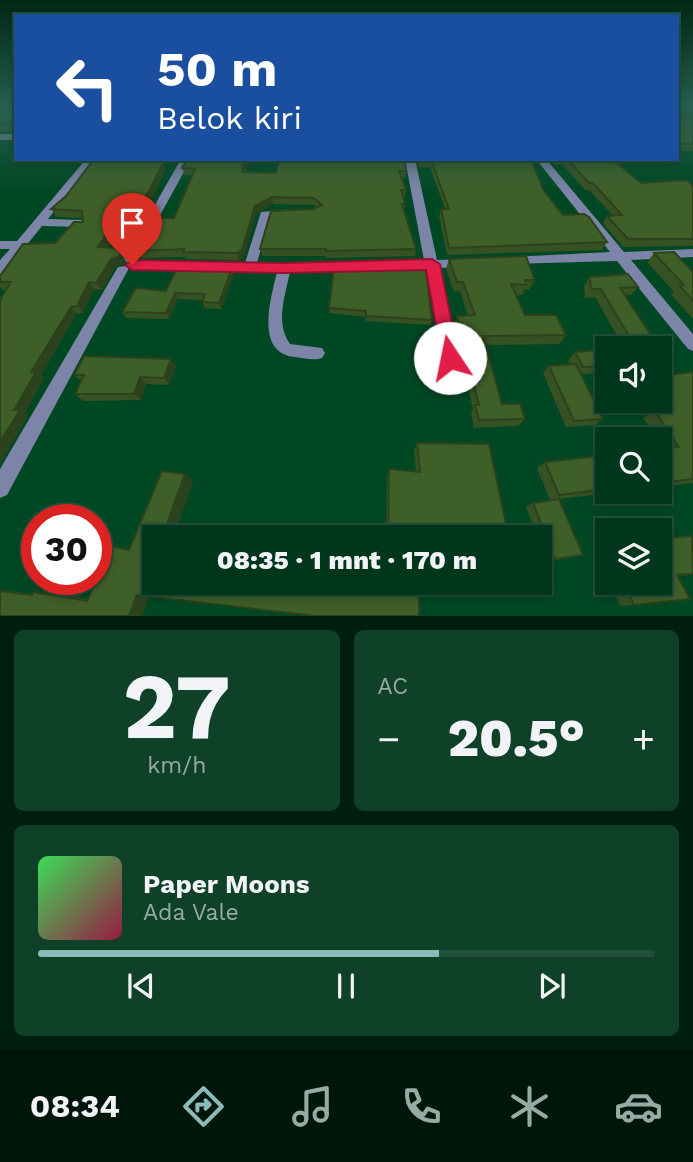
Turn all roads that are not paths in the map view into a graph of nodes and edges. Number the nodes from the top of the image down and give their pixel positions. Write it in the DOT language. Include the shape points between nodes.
graph roads {
  1 [pos="89,161"];
  2 [pos="185,161"];
  3 [pos="410,161"];
  4 [pos="543,161"];
  5 [pos="301,211"];
  6 [pos="37,222"];
  7 [pos="82,224"];
  8 [pos="0,245"];
  9 [pos="19,245"];
  10 [pos="693,253"];
  11 [pos="618,255"];
  12 [pos="128,264"];
  13 [pos="432,264"];
  14 [pos="250,266"];
  15 [pos="284,268"];
  16 [pos="0,269"];
  17 [pos="693,345"];
  18 [pos="317,353"];
  19 [pos="455,381"];
  20 [pos="0,488"];
  1 -- 6 [label="street"];
  2 -- 12 [label="street"];
  3 -- 13 [label="street"];
  4 -- 11 [label="street"];
  5 -- 14 [label="street" via="265,214"];
  6 -- 7 [label="street"];
  6 -- 9 [label="street"];
  8 -- 9 [label="street"];
  9 -- 16 [label="street"];
  10 -- 11 [label="street"];
  11 -- 13 [label="street"];
  11 -- 17 [label="street"];
  12 -- 14 [label="street"];
  12 -- 20 [label="street"];
  13 -- 15 [label="street"];
  13 -- 19 [label="street"];
  14 -- 15 [label="street"];
  15 -- 18 [label="street" via="273,324 276,339 286,350"];
}
